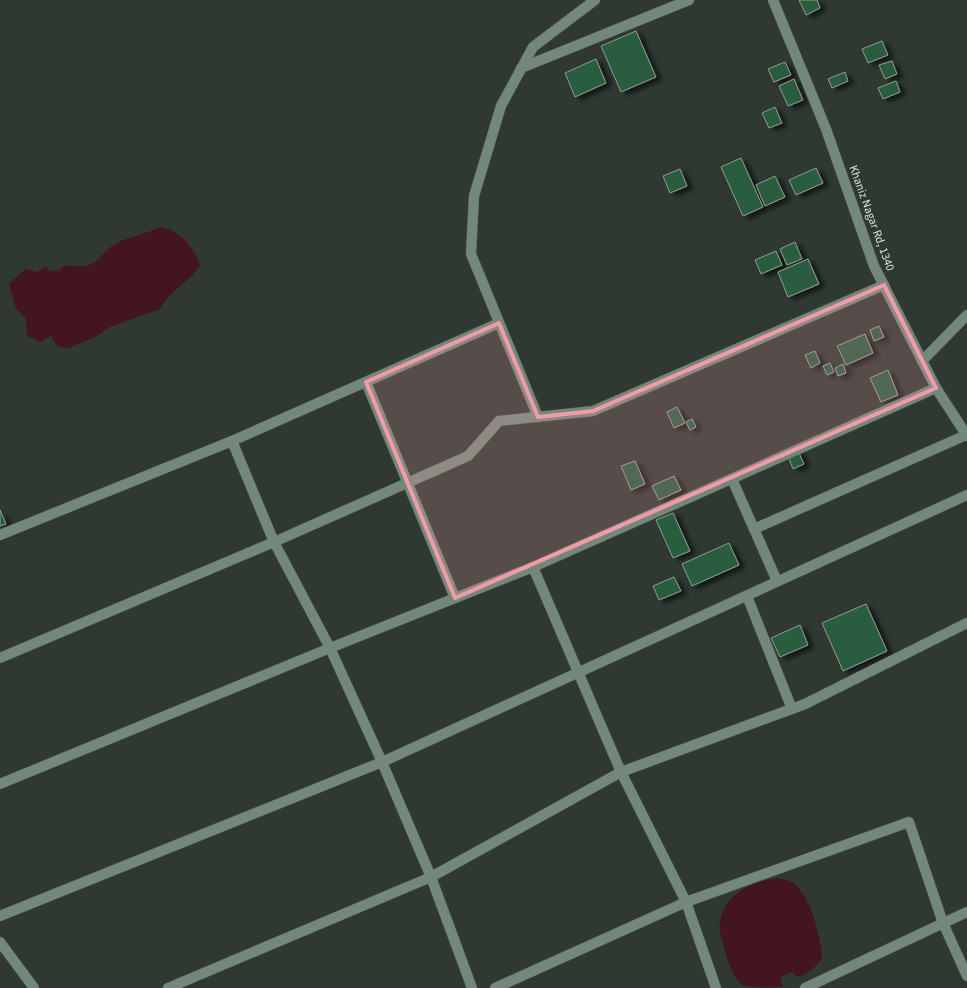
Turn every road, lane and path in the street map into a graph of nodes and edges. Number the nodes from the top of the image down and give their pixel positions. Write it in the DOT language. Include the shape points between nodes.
graph roads {
  1 [pos="595,0"];
  2 [pos="689,0"];
  3 [pos="773,0"];
  4 [pos="521,68"];
  5 [pos="884,285"];
  6 [pos="967,315"];
  7 [pos="499,323"];
  8 [pos="922,361"];
  9 [pos="366,382"];
  10 [pos="936,388"];
  11 [pos="538,417"];
  12 [pos="967,435"];
  13 [pos="232,441"];
  14 [pos="732,479"];
  15 [pos="409,482"];
  16 [pos="967,495"];
  17 [pos="754,529"];
  18 [pos="0,535"];
  19 [pos="274,542"];
  20 [pos="533,567"];
  21 [pos="777,582"];
  22 [pos="747,596"];
  23 [pos="456,598"];
  24 [pos="967,623"];
  25 [pos="330,648"];
  26 [pos="0,658"];
  27 [pos="578,673"];
  28 [pos="792,709"];
  29 [pos="382,762"];
  30 [pos="621,772"];
  31 [pos="0,784"];
  32 [pos="430,878"];
  33 [pos="686,902"];
  34 [pos="967,912"];
  35 [pos="0,916"];
  36 [pos="943,923"];
  37 [pos="0,942"];
  38 [pos="967,976"];
  39 [pos="34,988"];
  40 [pos="168,988"];
  41 [pos="472,988"];
  42 [pos="496,988"];
  43 [pos="716,988"];
  44 [pos="805,988"];
  1 -- 4 [label="street" via="532,47"];
  2 -- 4 [label="street"];
  3 -- 5 [label="street, Khaniz Nagar Rd, 1340" via="826,129 874,266"];
  4 -- 7 [label="street" via="501,106 474,196 471,254"];
  5 -- 8 [label="street, Khaniz Nagar Rd, 1340"];
  5 -- 11 [label="street" via="593,411"];
  6 -- 8 [label="street"];
  7 -- 9 [label="street"];
  7 -- 11 [label="street"];
  8 -- 10 [label="street, Khaniz Nagar Rd, 1340"];
  9 -- 13 [label="street"];
  9 -- 15 [label="street"];
  10 -- 12 [label="street, Khaniz Nagar Rd, 1340"];
  10 -- 14 [label="street"];
  11 -- 15 [label="street" via="499,421 468,456"];
  12 -- 17 [label="street"];
  13 -- 18 [label="street"];
  13 -- 19 [label="street"];
  14 -- 17 [label="street"];
  14 -- 20 [label="street"];
  15 -- 19 [label="street"];
  15 -- 23 [label="street"];
  16 -- 21 [label="street"];
  17 -- 21 [label="street"];
  19 -- 25 [label="street"];
  19 -- 26 [label="street"];
  20 -- 23 [label="street"];
  20 -- 27 [label="street"];
  21 -- 22 [label="street"];
  22 -- 27 [label="street"];
  22 -- 28 [label="street"];
  23 -- 25 [label="street"];
  24 -- 28 [label="street"];
  25 -- 29 [label="street"];
  25 -- 31 [label="street"];
  27 -- 29 [label="street"];
  27 -- 30 [label="street"];
  28 -- 30 [label="street"];
  29 -- 32 [label="street"];
  29 -- 35 [label="street"];
  30 -- 32 [label="street"];
  30 -- 33 [label="street"];
  32 -- 40 [label="street"];
  32 -- 41 [label="street"];
  33 -- 36 [label="street" via="909,822"];
  33 -- 42 [label="street"];
  33 -- 43 [label="street"];
  34 -- 36 [label="street"];
  36 -- 38 [label="street"];
  36 -- 44 [label="street"];
  37 -- 39 [label="street"];
}
